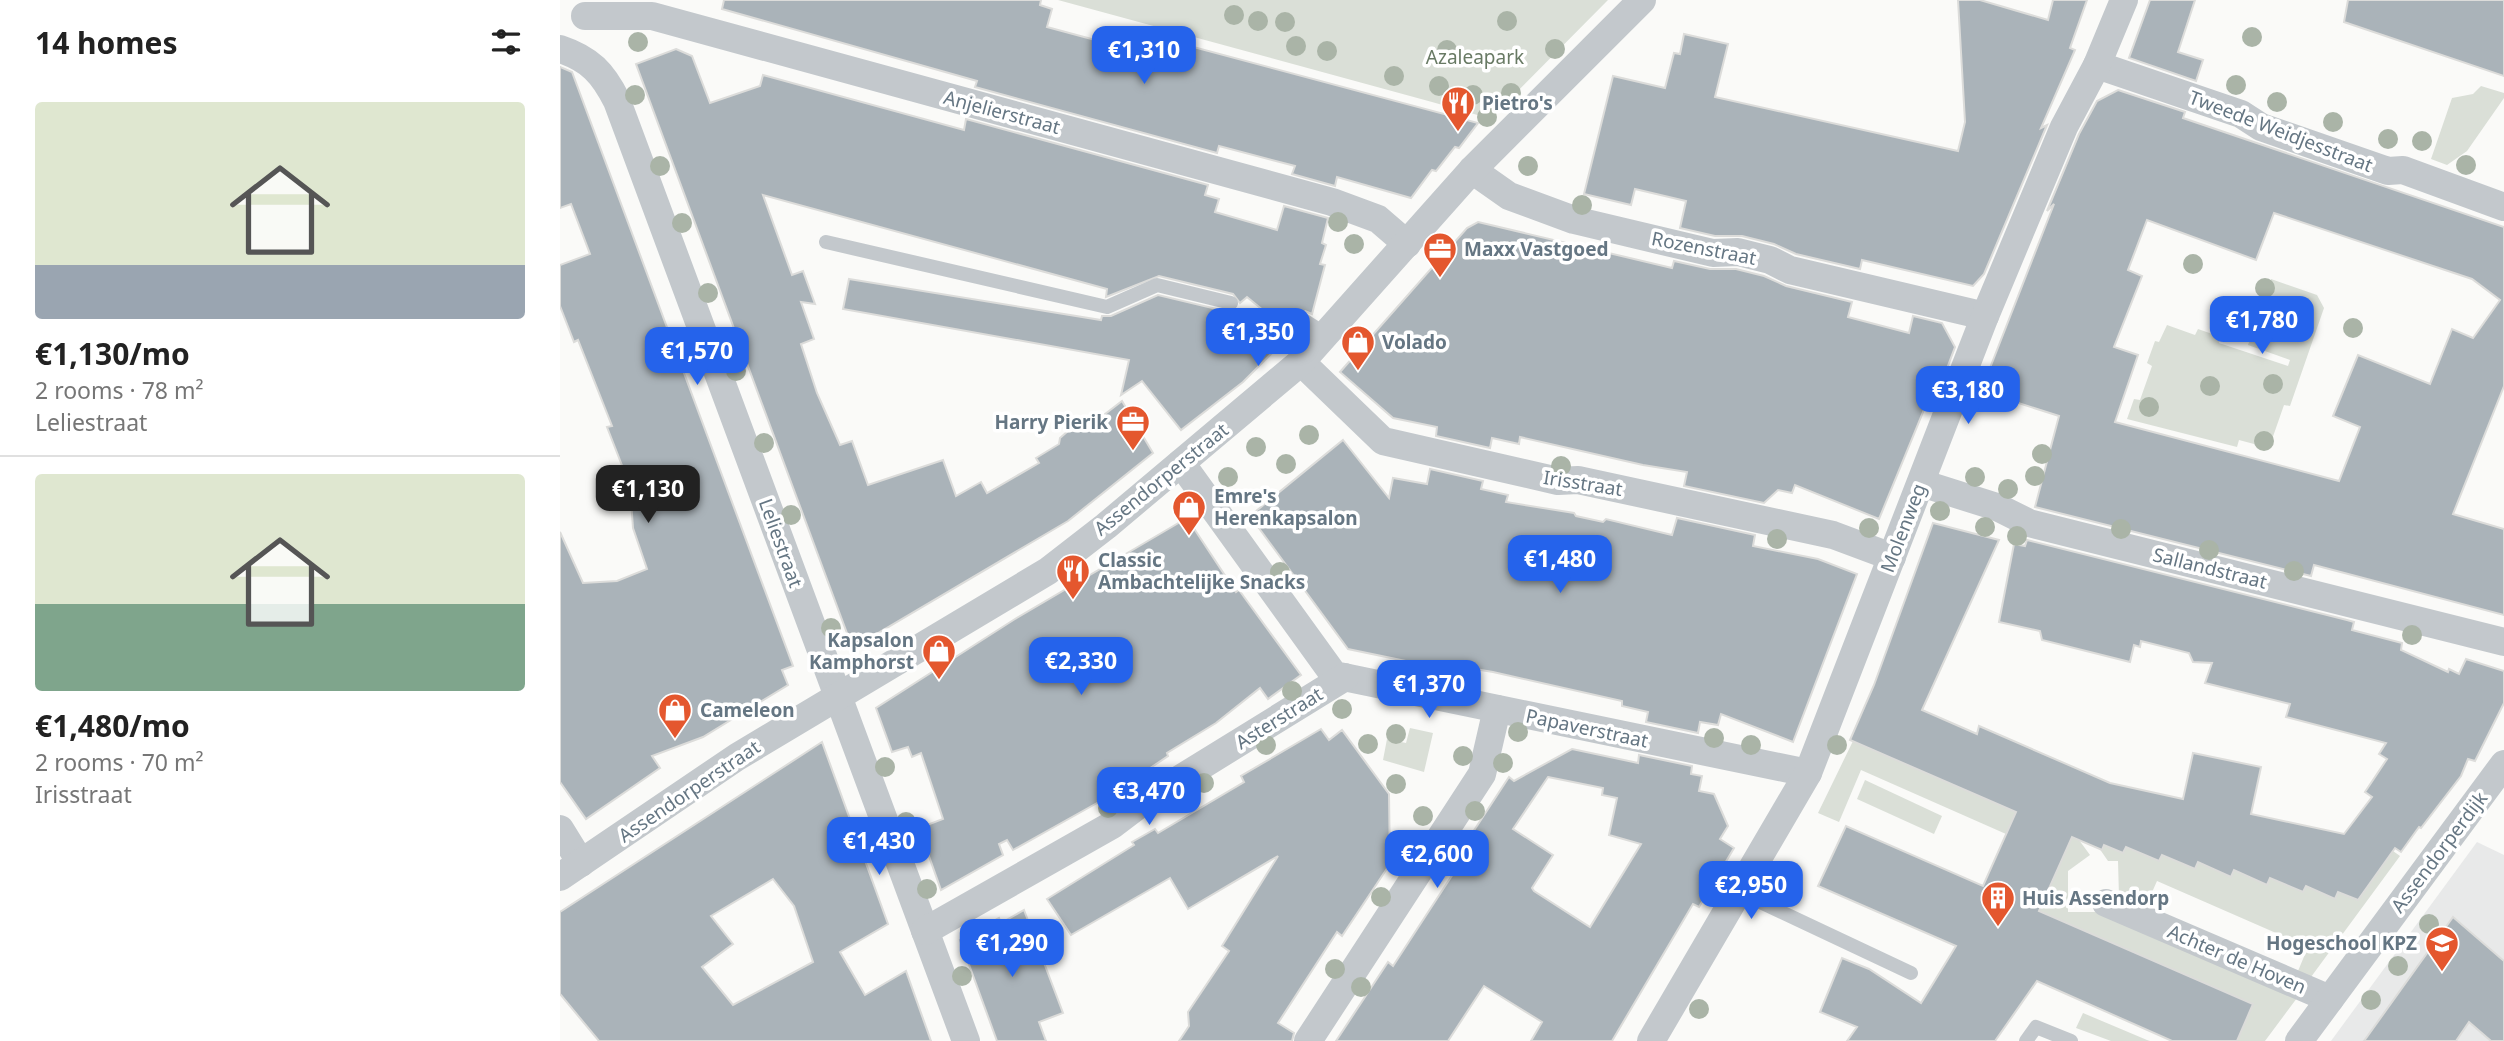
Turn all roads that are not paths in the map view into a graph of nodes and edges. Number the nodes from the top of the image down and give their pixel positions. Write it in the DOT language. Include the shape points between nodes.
graph roads {
  1 [pos="1642,0"];
  2 [pos="2124,0"];
  3 [pos="582,8"];
  4 [pos="570,53"];
  5 [pos="2097,65"];
  6 [pos="1472,170"];
  7 [pos="2504,207"];
  8 [pos="826,242"];
  9 [pos="1407,244"];
  10 [pos="1231,303"];
  11 [pos="1985,316"];
  12 [pos="1301,362"];
  13 [pos="1181,463"];
  14 [pos="1921,483"];
  15 [pos="1892,557"];
  16 [pos="2504,642"];
  17 [pos="1345,677"];
  18 [pos="838,697"];
  19 [pos="1497,709"];
  20 [pos="2504,764"];
  21 [pos="1808,773"];
  22 [pos="560,829"];
  23 [pos="571,870"];
  24 [pos="1739,892"];
  25 [pos="2106,903"];
  26 [pos="925,931"];
  27 [pos="1911,973"];
  28 [pos="2330,999"];
  29 [pos="966,1041"];
  30 [pos="1308,1041"];
  31 [pos="1651,1041"];
  32 [pos="2026,1041"];
  33 [pos="2071,1041"];
  34 [pos="2299,1041"];
  1 -- 6 [label="street, Assendorperstraat"];
  2 -- 5 [label="street, Molenweg"];
  3 -- 4 [label="street" via="587,36"];
  3 -- 9 [label="street, Anjelierstraat" via="652,16 1332,202 1378,219"];
  4 -- 18 [label="street, Leliestraat" via="606,77 617,102"];
  5 -- 7 [label="street, Tweede Weidjesstraat" via="2241,114 2260,127 2388,171 2403,170"];
  5 -- 11 [label="street, Molenweg" via="2064,127"];
  6 -- 9 [label="street, Assendorperstraat"];
  6 -- 11 [label="street, Rozenstraat" via="1509,196 1574,220 1713,253 1738,252 1790,270"];
  8 -- 10 [label="lane" via="1107,307 1157,285"];
  9 -- 12 [label="street, Assendorperstraat" via="1316,328"];
  11 -- 14 [label="street, Molenweg"];
  12 -- 13 [label="street, Assendorperstraat"];
  12 -- 15 [label="street, Irisstraat" via="1383,441 1833,535"];
  13 -- 17 [label="street" via="1335,674"];
  13 -- 18 [label="street, Assendorperstraat" via="1048,571"];
  14 -- 15 [label="street, Molenweg"];
  14 -- 16 [label="street, Sallandstraat" via="1997,507 2029,523"];
  15 -- 21 [label="street, Molenweg"];
  17 -- 19 [label="street, Papaverstraat"];
  17 -- 26 [label="street, Asterstraat" via="1112,825"];
  18 -- 23 [label="street, Assendorperstraat" via="737,757"];
  18 -- 26 [label="street, Leliestraat"];
  19 -- 21 [label="street, Papaverstraat"];
  19 -- 30 [label="street" via="1482,774"];
  20 -- 28 [label="street, Assendorperdijk"];
  21 -- 24 [label="street, Molenweg"];
  22 -- 23 [label="street"];
  24 -- 27 [label="lane"];
  24 -- 31 [label="street, Molenweg"];
  25 -- 28 [label="street, Achter de Hoven"];
  26 -- 29 [label="street, Leliestraat"];
  28 -- 34 [label="street, Assendorperdijk"];
  32 -- 33 [label="lane" via="2036,1027"];
}
